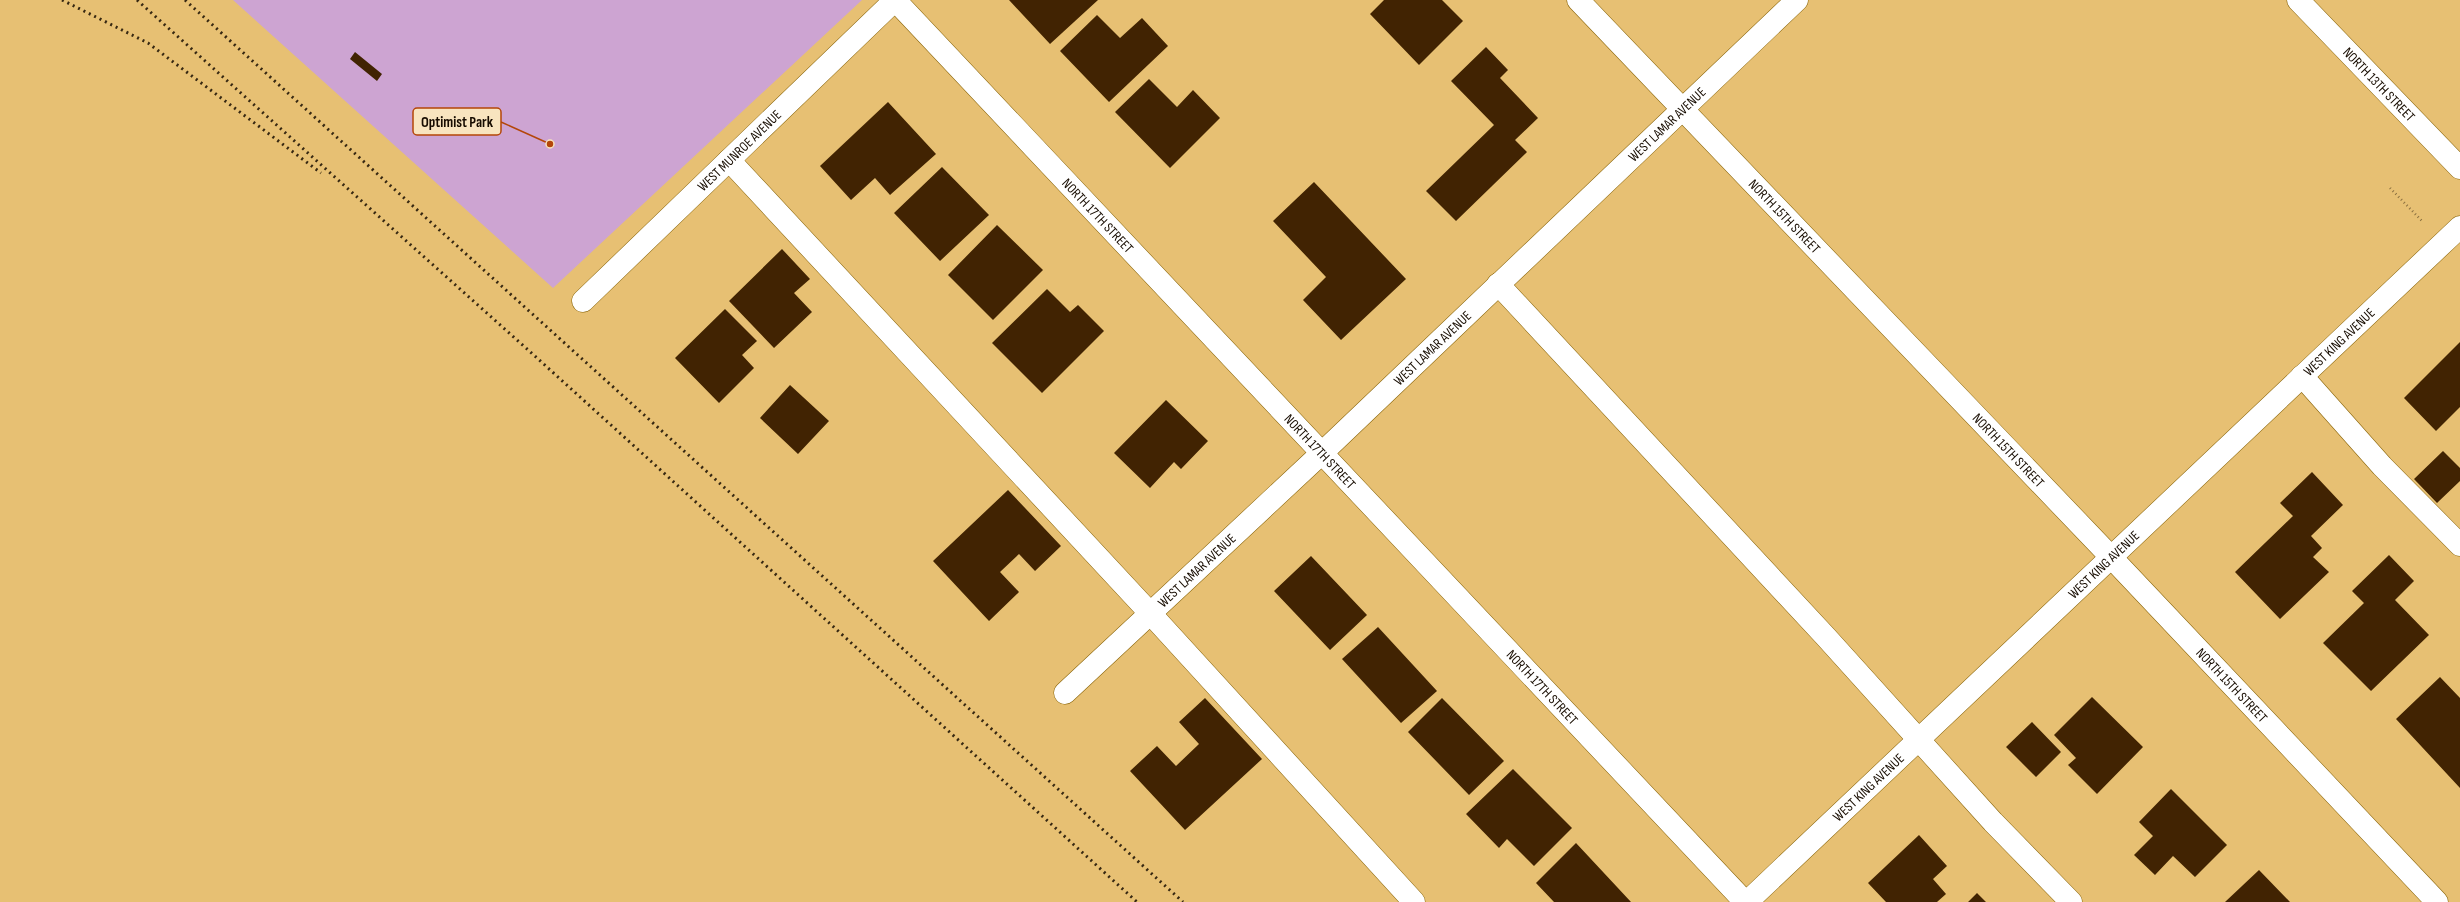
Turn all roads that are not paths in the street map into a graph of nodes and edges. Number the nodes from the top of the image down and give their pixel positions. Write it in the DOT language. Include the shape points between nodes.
graph roads {
  1 [pos="895,0"];
  2 [pos="1578,0"];
  3 [pos="1797,0"];
  4 [pos="2298,0"];
  5 [pos="1680,109"];
  6 [pos="729,160"];
  7 [pos="2460,168"];
  8 [pos="2460,227"];
  9 [pos="1498,284"];
  10 [pos="583,301"];
  11 [pos="2302,376"];
  12 [pos="1323,452"];
  13 [pos="2460,546"];
  14 [pos="2111,557"];
  15 [pos="1150,613"];
  16 [pos="1065,693"];
  17 [pos="1918,740"];
  18 [pos="1414,902"];
  19 [pos="1746,902"];
  20 [pos="2071,902"];
  21 [pos="2437,902"];
  1 -- 6 [label="street, WEST MUNROE AVENUE"];
  1 -- 12 [label="street, NORTH 17TH STREET"];
  2 -- 5 [label="street, NORTH 15TH STREET"];
  3 -- 5 [label="street, WEST LAMAR AVENUE"];
  4 -- 7 [label="street, NORTH 13TH STREET"];
  5 -- 9 [label="street, WEST LAMAR AVENUE"];
  5 -- 14 [label="street, NORTH 15TH STREET"];
  6 -- 10 [label="street, WEST MUNROE AVENUE"];
  6 -- 15 [label="street"];
  8 -- 11 [label="street, WEST KING AVENUE"];
  9 -- 12 [label="street, WEST LAMAR AVENUE"];
  9 -- 17 [label="street" via="1821,631"];
  11 -- 13 [label="street" via="2382,466"];
  11 -- 14 [label="street, WEST KING AVENUE"];
  12 -- 15 [label="street, WEST LAMAR AVENUE"];
  12 -- 19 [label="street, NORTH 17TH STREET"];
  14 -- 17 [label="street, WEST KING AVENUE"];
  14 -- 21 [label="street, NORTH 15TH STREET"];
  15 -- 16 [label="street, WEST LAMAR AVENUE"];
  15 -- 18 [label="street"];
  17 -- 19 [label="street, WEST KING AVENUE"];
  17 -- 20 [label="street"];
}
